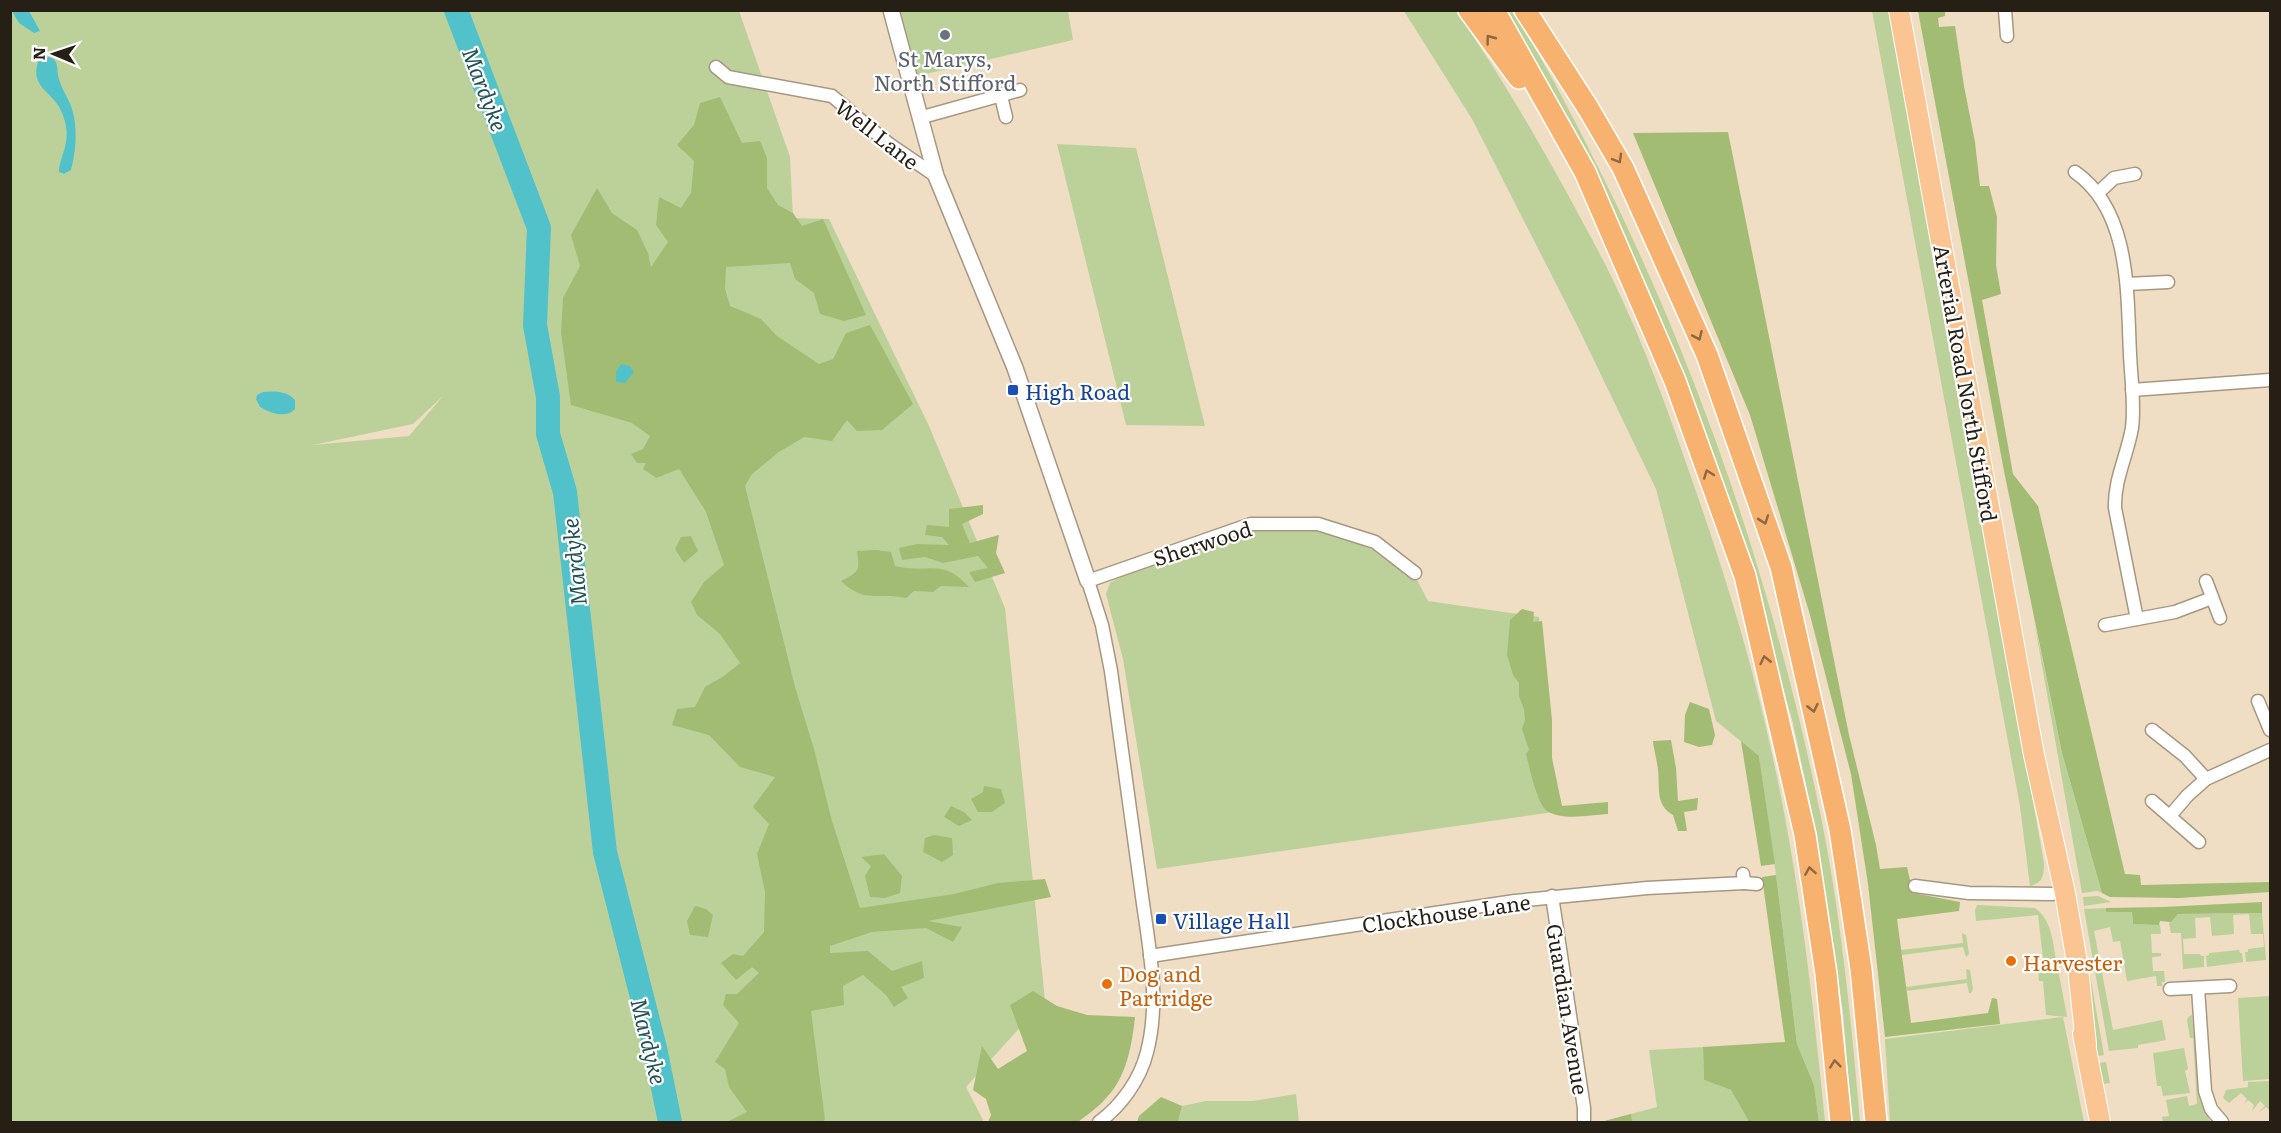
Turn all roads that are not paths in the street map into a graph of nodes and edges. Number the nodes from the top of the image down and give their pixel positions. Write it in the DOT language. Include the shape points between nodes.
graph roads {
  1 [pos="891,10"];
  2 [pos="1469,10"];
  3 [pos="1494,10"];
  4 [pos="1525,10"];
  5 [pos="1540,10"];
  6 [pos="1899,10"];
  7 [pos="2005,10"];
  8 [pos="2007,36"];
  9 [pos="716,67"];
  10 [pos="1020,90"];
  11 [pos="1001,96"];
  12 [pos="1588,108"];
  13 [pos="1006,117"];
  14 [pos="919,118"];
  15 [pos="1585,172"];
  16 [pos="2075,172"];
  17 [pos="2135,174"];
  18 [pos="936,176"];
  19 [pos="2098,193"];
  20 [pos="2168,282"];
  21 [pos="2127,284"];
  22 [pos="2271,381"];
  23 [pos="2132,390"];
  24 [pos="1415,573"];
  25 [pos="1088,581"];
  26 [pos="2206,581"];
  27 [pos="2212,598"];
  28 [pos="2220,618"];
  29 [pos="2137,619"];
  30 [pos="2105,626"];
  31 [pos="2258,701"];
  32 [pos="2152,730"];
  33 [pos="2271,730"];
  34 [pos="2271,750"];
  35 [pos="2034,755"];
  36 [pos="2206,779"];
  37 [pos="2152,801"];
  38 [pos="2170,816"];
  39 [pos="2199,842"];
  40 [pos="1757,884"];
  41 [pos="1915,886"];
  42 [pos="2053,894"];
  43 [pos="1552,896"];
  44 [pos="1150,956"];
  45 [pos="2229,986"];
  46 [pos="2198,988"];
  47 [pos="2170,989"];
  48 [pos="2086,1044"];
  49 [pos="1099,1122"];
  50 [pos="1584,1122"];
  51 [pos="1841,1122"];
  52 [pos="1876,1122"];
  53 [pos="2100,1122"];
  54 [pos="2222,1122"];
  1 -- 14 [label="street"];
  15 -- 2 [label="highway, one-way"];
  3 -- 15 [label="highway"];
  4 -- 12 [label="highway"];
  5 -- 12 [label="highway"];
  6 -- 35 [label="main road, Arterial Road North Stifford"];
  7 -- 8 [label="street"];
  9 -- 18 [label="street, Well Lane" via="728,77 832,96 889,144"];
  10 -- 11 [label="street"];
  11 -- 13 [label="street"];
  11 -- 14 [label="street"];
  12 -- 52 [label="highway, one-way" via="1623,168 1707,355 1781,567 1840,830 1862,969"];
  14 -- 18 [label="street"];
  51 -- 15 [label="highway, one-way" via="1826,974 1805,835 1745,576 1675,381"];
  16 -- 19 [label="street"];
  17 -- 19 [label="street" via="2114,178"];
  18 -- 25 [label="street" via="1015,368"];
  19 -- 21 [label="street" via="2117,234"];
  20 -- 21 [label="street"];
  21 -- 23 [label="street"];
  22 -- 23 [label="street"];
  23 -- 29 [label="street" via="2132,428 2115,492"];
  24 -- 25 [label="street, Sherwood" via="1375,542 1318,524 1251,524"];
  25 -- 44 [label="street" via="1109,659"];
  26 -- 27 [label="street"];
  27 -- 28 [label="street"];
  27 -- 29 [label="street" via="2175,612"];
  29 -- 30 [label="street"];
  31 -- 33 [label="street"];
  32 -- 36 [label="street"];
  34 -- 36 [label="street"];
  35 -- 42 [label="main road, Arterial Road North Stifford"];
  35 -- 48 [label="main road, Arterial Road North Stifford" via="2066,893"];
  36 -- 38 [label="street"];
  37 -- 38 [label="street"];
  38 -- 39 [label="street"];
  40 -- 43 [label="street, Clockhouse Lane" via="1744,879"];
  41 -- 42 [label="street" via="1969,893"];
  42 -- 48 [label="main road, Arterial Road North Stifford"];
  43 -- 44 [label="street, Clockhouse Lane"];
  43 -- 50 [label="street, Guardian Avenue"];
  44 -- 49 [label="street" via="1154,1010 1147,1054 1125,1098"];
  45 -- 46 [label="street"];
  46 -- 47 [label="street"];
  46 -- 54 [label="street" via="2205,1091"];
  48 -- 53 [label="main road, Arterial Road North Stifford"];
}
